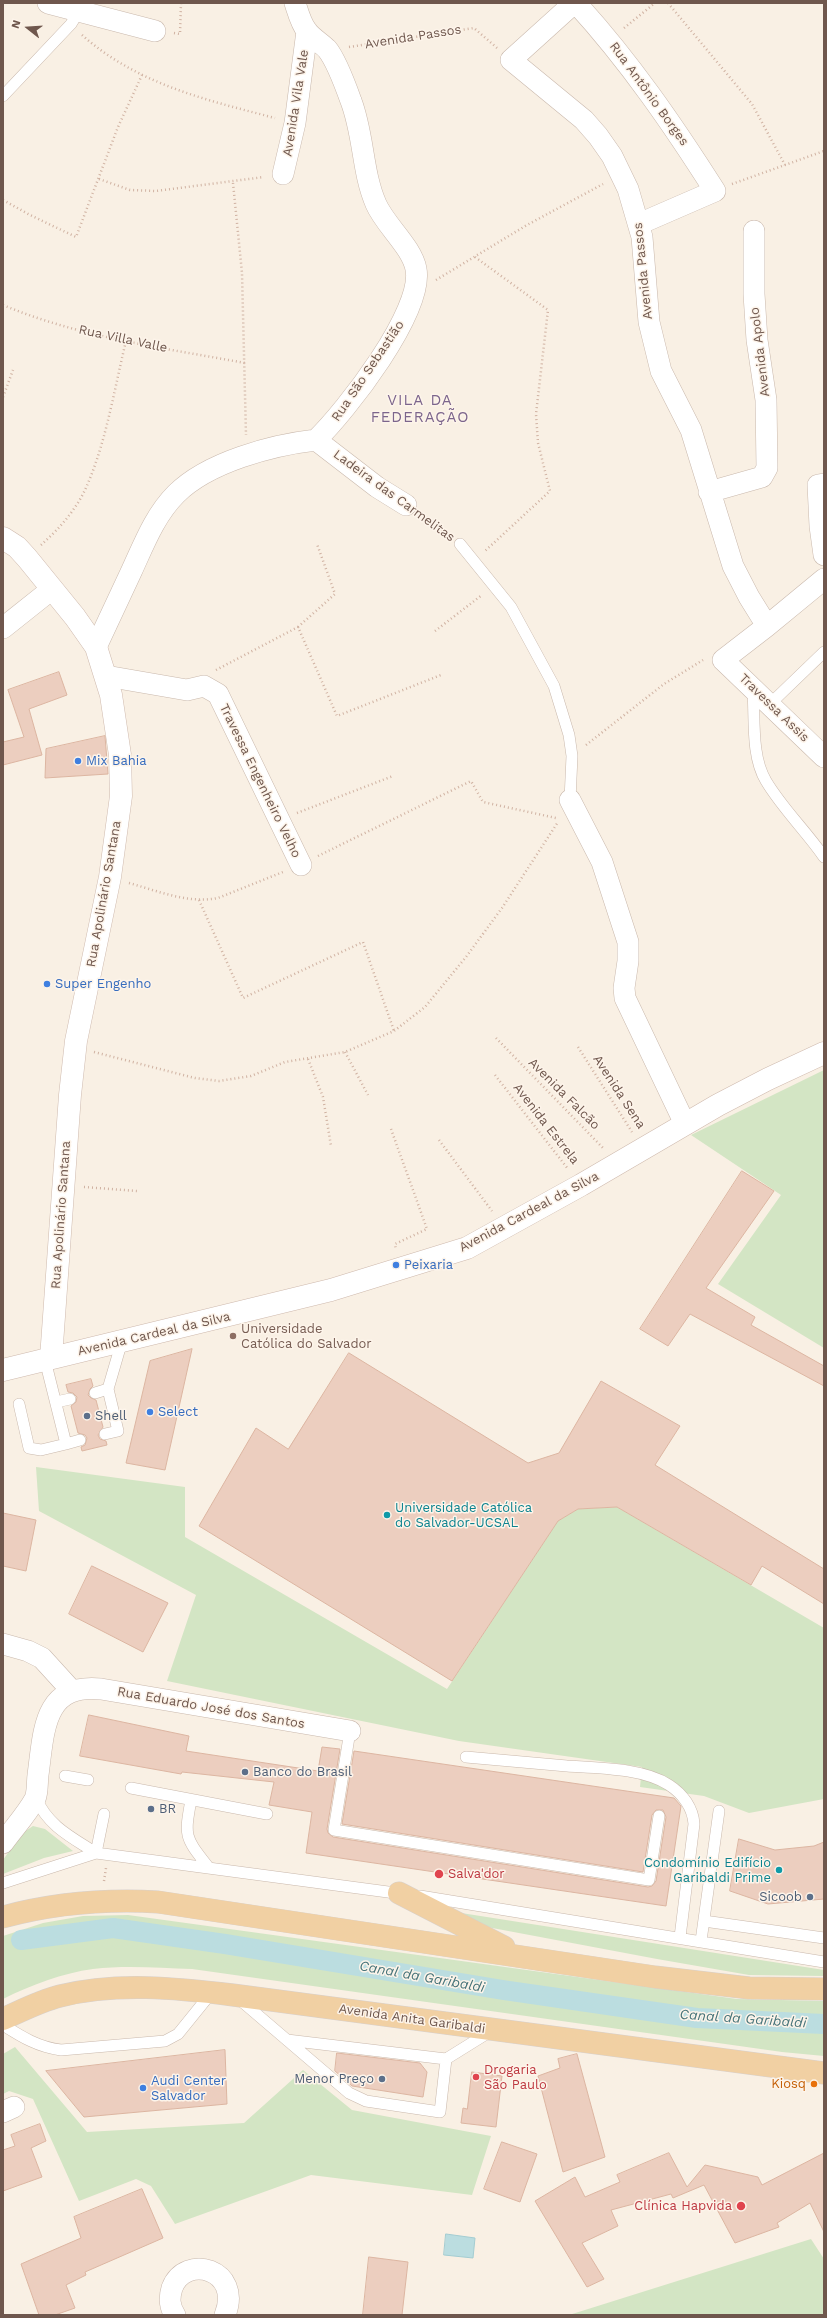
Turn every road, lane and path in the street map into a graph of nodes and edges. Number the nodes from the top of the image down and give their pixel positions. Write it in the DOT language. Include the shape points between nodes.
graph roads {
  1 [pos="48,3"];
  2 [pos="295,3"];
  3 [pos="575,3"];
  4 [pos="656,3"];
  5 [pos="668,3"];
  6 [pos="75,18"];
  7 [pos="155,31"];
  8 [pos="307,31"];
  9 [pos="610,39"];
  10 [pos="327,50"];
  11 [pos="511,60"];
  12 [pos="142,75"];
  13 [pos="3,96"];
  14 [pos="295,124"];
  15 [pos="824,151"];
  16 [pos="785,165"];
  17 [pos="283,174"];
  18 [pos="621,174"];
  19 [pos="99,179"];
  20 [pos="232,183"];
  21 [pos="715,190"];
  22 [pos="3,200"];
  23 [pos="639,224"];
  24 [pos="754,231"];
  25 [pos="474,257"];
  26 [pos="414,293"];
  27 [pos="3,305"];
  28 [pos="126,341"];
  29 [pos="245,363"];
  30 [pos="13,370"];
  31 [pos="3,397"];
  32 [pos="316,440"];
  33 [pos="246,456"];
  34 [pos="824,484"];
  35 [pos="709,492"];
  36 [pos="406,505"];
  37 [pos="3,538"];
  38 [pos="317,544"];
  39 [pos="460,544"];
  40 [pos="824,555"];
  41 [pos="27,558"];
  42 [pos="474,561"];
  43 [pos="824,579"];
  44 [pos="495,585"];
  45 [pos="52,589"];
  46 [pos="767,626"];
  47 [pos="298,627"];
  48 [pos="3,628"];
  49 [pos="435,631"];
  50 [pos="96,647"];
  51 [pos="824,652"];
  52 [pos="724,660"];
  53 [pos="441,675"];
  54 [pos="106,676"];
  55 [pos="204,686"];
  56 [pos="753,688"];
  57 [pos="770,704"];
  58 [pos="572,756"];
  59 [pos="824,756"];
  60 [pos="392,776"];
  61 [pos="471,781"];
  62 [pos="570,800"];
  63 [pos="279,819"];
  64 [pos="824,857"];
  65 [pos="301,865"];
  66 [pos="198,900"];
  67 [pos="394,1031"];
  68 [pos="496,1038"];
  69 [pos="578,1047"];
  70 [pos="75,1049"];
  71 [pos="345,1052"];
  72 [pos="824,1053"];
  73 [pos="308,1058"];
  74 [pos="495,1074"];
  75 [pos="368,1095"];
  76 [pos="685,1124"];
  77 [pos="391,1129"];
  78 [pos="439,1140"];
  79 [pos="331,1146"];
  80 [pos="644,1149"];
  81 [pos="619,1163"];
  82 [pos="63,1185"];
  83 [pos="581,1185"];
  84 [pos="137,1191"];
  85 [pos="504,1227"];
  86 [pos="427,1229"];
  87 [pos="122,1341"];
  88 [pos="48,1359"];
  89 [pos="3,1370"];
  90 [pos="108,1389"];
  91 [pos="95,1393"];
  92 [pos="70,1399"];
  93 [pos="56,1402"];
  94 [pos="18,1404"];
  95 [pos="105,1434"];
  96 [pos="80,1440"];
  97 [pos="66,1444"];
  98 [pos="3,1644"];
  99 [pos="72,1691"];
  100 [pos="350,1732"];
  101 [pos="466,1757"];
  102 [pos="65,1776"];
  103 [pos="88,1780"];
  104 [pos="131,1788"];
  105 [pos="36,1798"];
  106 [pos="191,1800"];
  107 [pos="719,1811"];
  108 [pos="104,1814"];
  109 [pos="267,1814"];
  110 [pos="659,1816"];
  111 [pos="3,1843"];
  112 [pos="96,1853"];
  113 [pos="109,1854"];
  114 [pos="209,1868"];
  115 [pos="3,1883"];
  116 [pos="399,1893"];
  117 [pos="100,1901"];
  118 [pos="3,1917"];
  119 [pos="704,1921"];
  120 [pos="680,1937"];
  121 [pos="824,1938"];
  122 [pos="701,1941"];
  123 [pos="521,1956"];
  124 [pos="824,1962"];
  125 [pos="824,1989"];
  126 [pos="212,1992"];
  127 [pos="233,1995"];
  128 [pos="3,2019"];
  129 [pos="3,2025"];
  130 [pos="494,2030"];
  131 [pos="286,2040"];
  132 [pos="446,2059"];
  133 [pos="824,2073"];
  134 [pos="167,2313"];
  135 [pos="225,2315"];
  1 -- 6 [label="street"];
  2 -- 8 [label="street, Rua São Sebastião"];
  3 -- 9 [label="street, Rua Antônio Borges"];
  3 -- 11 [label="street"];
  4 -- 9 [label="path"];
  5 -- 16 [label="path" via="752,104"];
  6 -- 7 [label="street"];
  6 -- 12 [label="path" via="97,48"];
  6 -- 13 [label="lane"];
  8 -- 10 [label="street, Rua São Sebastião"];
  8 -- 14 [label="street, Avenida Vila Vale"];
  9 -- 21 [label="street, Rua Antônio Borges" via="676,129"];
  10 -- 11 [label="path, Avenida Passos" via="474,28"];
  10 -- 26 [label="street, Rua São Sebastião" via="351,101 376,205 416,268 417,281"];
  11 -- 18 [label="street, Avenida Passos" via="584,120 605,144"];
  12 -- 14 [label="path" via="166,87"];
  12 -- 19 [label="path" via="118,127"];
  14 -- 17 [label="street, Avenida Vila Vale"];
  15 -- 16 [label="path"];
  16 -- 21 [label="path"];
  17 -- 20 [label="path"];
  18 -- 23 [label="street, Avenida Passos"];
  18 -- 25 [label="path"];
  19 -- 20 [label="path" via="130,190 156,191"];
  19 -- 22 [label="path" via="76,237 30,216"];
  20 -- 29 [label="path" via="242,272"];
  21 -- 23 [label="street"];
  23 -- 35 [label="street, Avenida Passos" via="654,347 669,390 691,430"];
  24 -- 35 [label="street, Avenida Apolo" via="757,340 766,400 766,473 762,477"];
  25 -- 26 [label="path"];
  25 -- 42 [label="path" via="548,310 536,414 538,443 550,491"];
  26 -- 32 [label="street, Rua São Sebastião" via="406,315 389,345 350,403"];
  27 -- 28 [label="path, Rua Villa Valle" via="44,321"];
  28 -- 29 [label="path, Rua Villa Valle"];
  28 -- 41 [label="path" via="98,453 84,491 64,522"];
  29 -- 33 [label="path"];
  30 -- 31 [label="path"];
  32 -- 33 [label="street" via="286,444"];
  32 -- 36 [label="street, Ladeira das Carmelitas" via="377,487"];
  33 -- 50 [label="street" via="191,483 166,506 148,535"];
  34 -- 40 [label="street" via="818,486"];
  35 -- 46 [label="street, Avenida Passos" via="733,566 748,597"];
  36 -- 39 [label="path, Ladeira das Carmelitas" via="434,522"];
  37 -- 41 [label="main road, Rua Apolinário Santana" via="17,547"];
  38 -- 47 [label="path" via="336,594"];
  39 -- 42 [label="lane, Ladeira das Carmelitas"];
  41 -- 45 [label="main road, Rua Apolinário Santana"];
  42 -- 44 [label="lane, Ladeira das Carmelitas"];
  43 -- 46 [label="street"];
  44 -- 49 [label="path"];
  44 -- 58 [label="lane, Ladeira das Carmelitas" via="511,608 554,686 570,735"];
  45 -- 48 [label="street"];
  45 -- 50 [label="main road, Rua Apolinário Santana"];
  46 -- 52 [label="street"];
  47 -- 53 [label="path" via="337,716"];
  47 -- 55 [label="path" via="212,672"];
  50 -- 54 [label="main road, Rua Apolinário Santana"];
  51 -- 57 [label="lane"];
  52 -- 56 [label="street, Travessa Assis"];
  52 -- 58 [label="path" via="710,656 664,684"];
  54 -- 55 [label="street" via="187,690"];
  54 -- 70 [label="main road, Rua Apolinário Santana" via="120,755 121,796 110,877"];
  55 -- 63 [label="street, Travessa Engenheiro Velho" via="218,694"];
  56 -- 57 [label="street, Travessa Assis"];
  56 -- 64 [label="lane" via="756,745 766,781"];
  57 -- 59 [label="street, Travessa Assis"];
  58 -- 62 [label="lane, Ladeira das Carmelitas"];
  60 -- 63 [label="path"];
  61 -- 67 [label="path" via="483,802 560,818 502,908 466,957 425,1007"];
  62 -- 76 [label="street, Ladeira das Carmelitas" via="602,862 628,942 625,998"];
  63 -- 65 [label="street, Travessa Engenheiro Velho"];
  66 -- 67 [label="path" via="243,998 363,942"];
  67 -- 71 [label="path"];
  68 -- 81 [label="path, Avenida Falcão"];
  69 -- 80 [label="path, Avenida Sena"];
  70 -- 73 [label="path" via="97,1052 194,1078 219,1081 251,1076 285,1062"];
  70 -- 82 [label="main road, Rua Apolinário Santana"];
  71 -- 73 [label="path"];
  71 -- 75 [label="path"];
  72 -- 76 [label="main road, Avenida Cardeal da Silva" via="768,1078"];
  73 -- 79 [label="path" via="323,1097"];
  74 -- 83 [label="path, Avenida Estrela"];
  76 -- 80 [label="main road, Avenida Cardeal da Silva"];
  77 -- 86 [label="path"];
  78 -- 85 [label="path"];
  80 -- 81 [label="main road, Avenida Cardeal da Silva"];
  81 -- 83 [label="main road, Avenida Cardeal da Silva"];
  82 -- 84 [label="path"];
  82 -- 88 [label="main road, Rua Apolinário Santana"];
  83 -- 85 [label="main road, Avenida Cardeal da Silva"];
  85 -- 87 [label="main road, Avenida Cardeal da Silva" via="467,1248 399,1270 239,1314"];
  87 -- 88 [label="main road, Avenida Cardeal da Silva"];
  87 -- 90 [label="lane"];
  88 -- 89 [label="main road, Avenida Cardeal da Silva"];
  88 -- 93 [label="lane"];
  90 -- 91 [label="lane"];
  90 -- 95 [label="lane" via="118,1431"];
  92 -- 93 [label="lane"];
  93 -- 97 [label="lane"];
  94 -- 97 [label="lane" via="30,1448 41,1450"];
  96 -- 97 [label="lane"];
  98 -- 99 [label="street" via="42,1658"];
  99 -- 100 [label="street, Rua Eduardo José dos Santos" via="85,1688 101,1689"];
  99 -- 105 [label="street" via="58,1701 48,1714"];
  100 -- 110 [label="lane" via="334,1830 649,1880"];
  101 -- 120 [label="lane" via="621,1770 652,1777 669,1785 693,1812 694,1824"];
  102 -- 103 [label="lane"];
  104 -- 106 [label="lane"];
  105 -- 111 [label="street"];
  105 -- 112 [label="lane" via="40,1809 56,1828"];
  106 -- 109 [label="lane"];
  106 -- 114 [label="lane" via="186,1829 189,1840"];
  107 -- 119 [label="lane"];
  108 -- 112 [label="lane"];
  112 -- 113 [label="lane"];
  112 -- 115 [label="lane"];
  113 -- 114 [label="lane"];
  113 -- 117 [label="path"];
  114 -- 116 [label="lane"];
  116 -- 120 [label="lane"];
  116 -- 123 [label="main road"];
  117 -- 118 [label="main road" via="52,1906"];
  117 -- 123 [label="main road" via="158,1902 204,1908"];
  119 -- 121 [label="lane"];
  119 -- 122 [label="lane"];
  120 -- 122 [label="lane"];
  122 -- 124 [label="lane"];
  123 -- 125 [label="main road" via="655,1977 748,1988"];
  126 -- 127 [label="main road, Avenida Anita Garibaldi"];
  126 -- 128 [label="main road, Avenida Anita Garibaldi" via="132,1988 94,1990 59,1996"];
  126 -- 129 [label="lane" via="178,2034 165,2041 61,2050 45,2048 31,2042"];
  127 -- 130 [label="main road, Avenida Anita Garibaldi"];
  127 -- 131 [label="lane"];
  130 -- 132 [label="lane"];
  130 -- 133 [label="main road, Avenida Anita Garibaldi"];
  131 -- 132 [label="lane"];
  131 -- 132 [label="lane" via="349,2093 366,2101 440,2112"];
  134 -- 135 [label="street" via="174,2282 184,2273 197,2269 210,2270 221,2278 228,2289 230,2303"];
}
